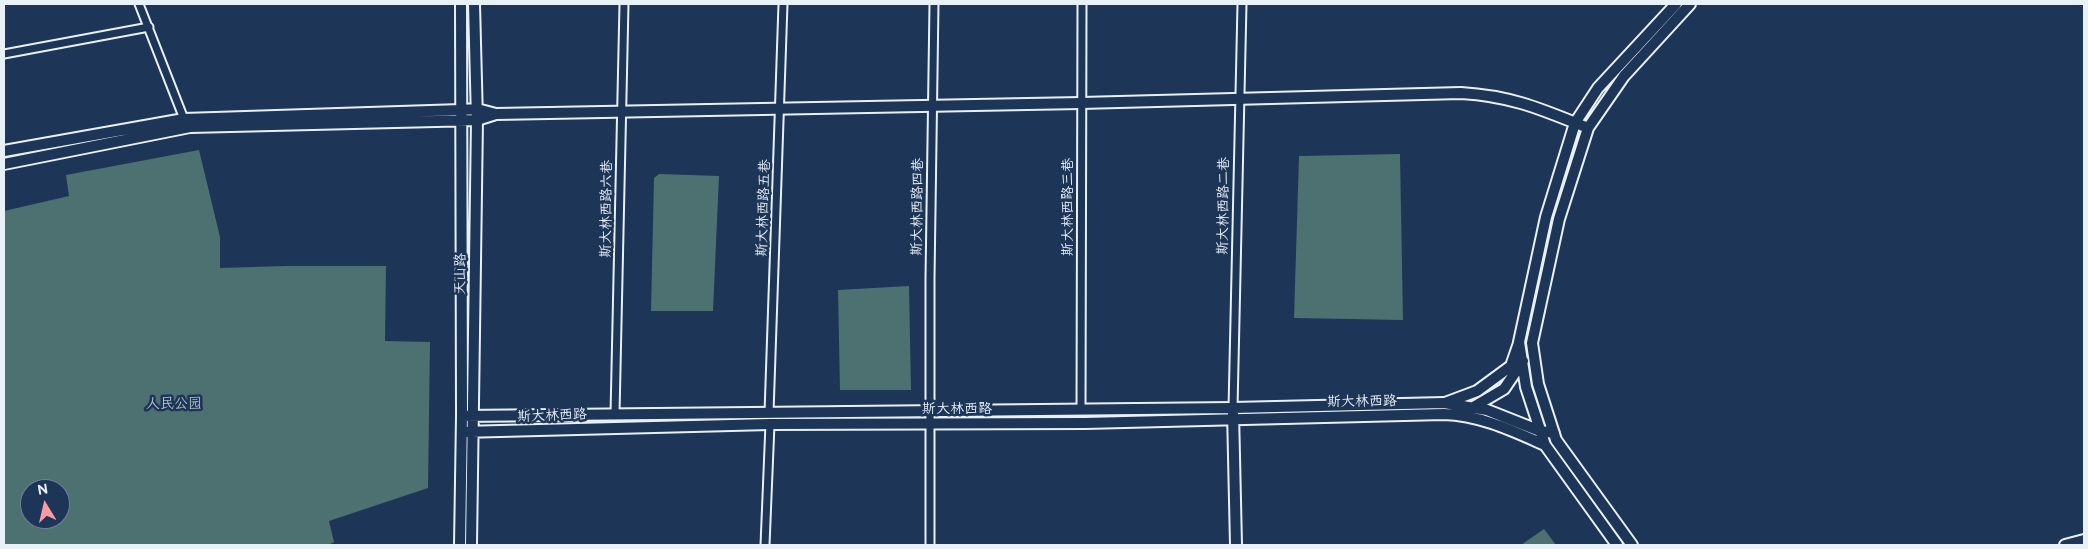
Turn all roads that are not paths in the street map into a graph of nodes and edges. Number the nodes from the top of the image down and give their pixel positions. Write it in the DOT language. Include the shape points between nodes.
graph roads {
  1 [pos="139,4"];
  2 [pos="461,4"];
  3 [pos="474,4"];
  4 [pos="624,4"];
  5 [pos="784,4"];
  6 [pos="934,4"];
  7 [pos="1082,4"];
  8 [pos="1242,4"];
  9 [pos="1676,4"];
  10 [pos="1690,4"];
  11 [pos="148,27"];
  12 [pos="4,54"];
  13 [pos="1239,98"];
  14 [pos="1081,103"];
  15 [pos="932,105"];
  16 [pos="780,108"];
  17 [pos="622,111"];
  18 [pos="462,114"];
  19 [pos="477,114"];
  20 [pos="184,119"];
  21 [pos="1576,123"];
  22 [pos="1588,128"];
  23 [pos="4,151"];
  24 [pos="4,164"];
  25 [pos="1519,342"];
  26 [pos="1532,343"];
  27 [pos="1523,362"];
  28 [pos="1444,403"];
  29 [pos="1473,408"];
  30 [pos="1081,410"];
  31 [pos="928,411"];
  32 [pos="769,413"];
  33 [pos="1233,413"];
  34 [pos="615,414"];
  35 [pos="1453,414"];
  36 [pos="462,416"];
  37 [pos="474,417"];
  38 [pos="929,422"];
  39 [pos="770,424"];
  40 [pos="1540,431"];
  41 [pos="467,432"];
  42 [pos="1554,432"];
  43 [pos="1545,446"];
  44 [pos="2084,540"];
  45 [pos="460,545"];
  46 [pos="471,545"];
  47 [pos="766,545"];
  48 [pos="930,545"];
  49 [pos="1236,545"];
  50 [pos="1617,545"];
  51 [pos="1632,545"];
  52 [pos="2065,545"];
  1 -- 11 [label="street"];
  2 -- 18 [label="main road, 天山路"];
  3 -- 19 [label="main road, 天山路"];
  4 -- 17 [label="street, 斯大林西路六巷"];
  5 -- 16 [label="street, 斯大林西路五巷"];
  6 -- 15 [label="street, 斯大林西路四巷"];
  7 -- 14 [label="street, 斯大林西路三巷"];
  8 -- 13 [label="street, 斯大林西路二巷"];
  9 -- 21 [label="main road" via="1598,88"];
  10 -- 22 [label="main road" via="1624,76"];
  11 -- 12 [label="street"];
  11 -- 20 [label="street"];
  13 -- 14 [label="main road"];
  13 -- 21 [label="main road" via="1461,93 1514,100"];
  13 -- 33 [label="street, 斯大林西路二巷"];
  14 -- 15 [label="main road"];
  14 -- 30 [label="street, 斯大林西路三巷"];
  15 -- 16 [label="main road"];
  15 -- 31 [label="street, 斯大林西路四巷"];
  16 -- 17 [label="main road"];
  16 -- 32 [label="street, 斯大林西路五巷"];
  17 -- 19 [label="main road"];
  17 -- 34 [label="street, 斯大林西路六巷"];
  18 -- 19 [label="main road"];
  18 -- 20 [label="main road"];
  18 -- 24 [label="main road" via="190,127"];
  18 -- 36 [label="main road, 天山路"];
  19 -- 37 [label="main road, 天山路"];
  20 -- 23 [label="main road"];
  21 -- 22 [label="main road"];
  21 -- 25 [label="main road" via="1546,217"];
  22 -- 26 [label="main road" via="1558,220"];
  25 -- 27 [label="main road"];
  25 -- 28 [label="main road" via="1511,366 1477,391"];
  26 -- 27 [label="main road"];
  26 -- 42 [label="main road" via="1538,384"];
  27 -- 29 [label="main road" via="1504,389"];
  27 -- 40 [label="main road" via="1526,387"];
  28 -- 29 [label="main road"];
  28 -- 33 [label="main road, 斯大林西路"];
  29 -- 35 [label="main road"];
  29 -- 40 [label="main road" via="1487,410"];
  30 -- 31 [label="main road, 斯大林西路"];
  30 -- 33 [label="main road, 斯大林西路"];
  31 -- 32 [label="main road, 斯大林西路"];
  31 -- 38 [label="street, 斯大林西路四巷"];
  32 -- 34 [label="main road, 斯大林西路"];
  33 -- 35 [label="main road, 斯大林西路"];
  33 -- 38 [label="main road, 斯大林西路" via="1085,423"];
  33 -- 49 [label="main road"];
  34 -- 37 [label="main road, 斯大林西路"];
  35 -- 43 [label="main road" via="1498,425"];
  36 -- 37 [label="main road, 斯大林西路"];
  36 -- 41 [label="main road, 天山路"];
  37 -- 41 [label="main road, 天山路"];
  38 -- 39 [label="main road, 斯大林西路"];
  38 -- 48 [label="street, 斯大林西路四巷"];
  39 -- 41 [label="main road, 斯大林西路"];
  39 -- 47 [label="street"];
  40 -- 42 [label="main road"];
  40 -- 43 [label="main road"];
  41 -- 45 [label="main road, 天山路"];
  41 -- 46 [label="main road, 天山路"];
  42 -- 51 [label="main road" via="1556,440"];
  43 -- 50 [label="main road"];
  44 -- 52 [label="main road"];
}
